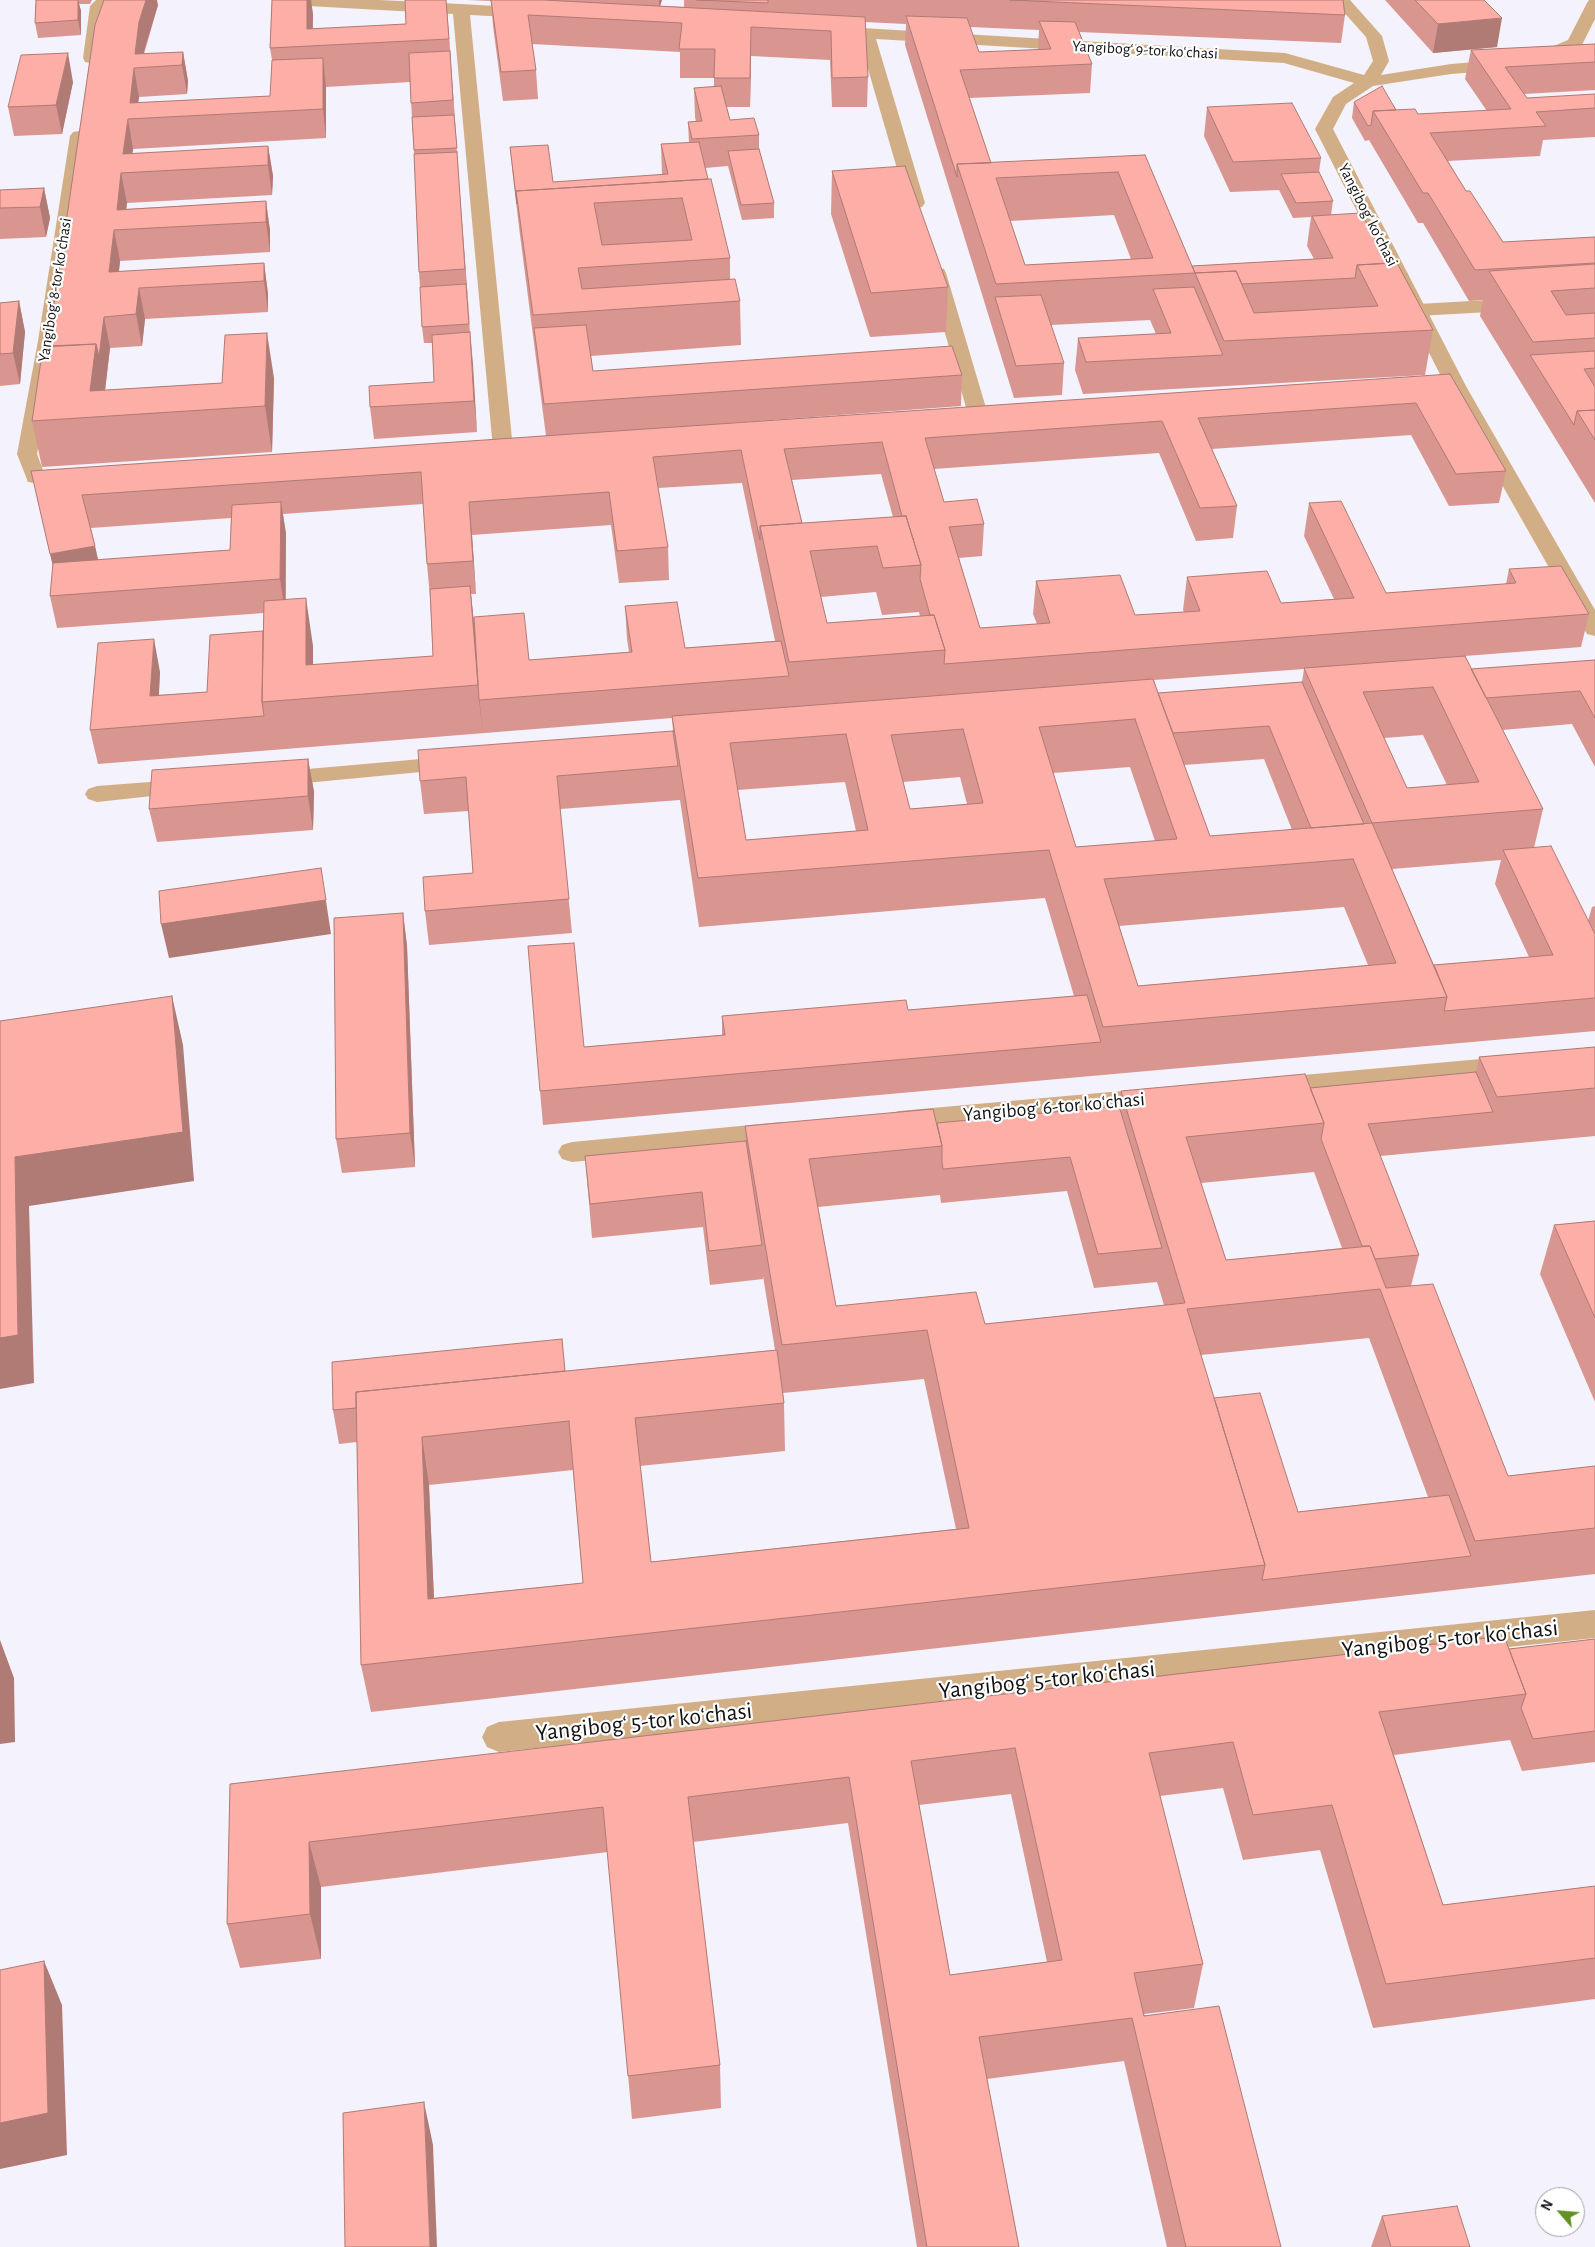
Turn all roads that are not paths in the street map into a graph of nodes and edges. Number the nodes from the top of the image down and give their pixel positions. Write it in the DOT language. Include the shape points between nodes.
graph roads {
  1 [pos="107,0"];
  2 [pos="290,0"];
  3 [pos="1341,0"];
  4 [pos="1595,3"];
  5 [pos="461,9"];
  6 [pos="550,14"];
  7 [pos="807,30"];
  8 [pos="866,33"];
  9 [pos="88,75"];
  10 [pos="1368,82"];
  11 [pos="82,114"];
  12 [pos="922,221"];
  13 [pos="933,258"];
  14 [pos="1595,300"];
  15 [pos="1418,310"];
  16 [pos="1457,388"];
  17 [pos="1437,389"];
  18 [pos="999,417"];
  19 [pos="979,418"];
  20 [pos="960,420"];
  21 [pos="522,447"];
  22 [pos="82,480"];
  23 [pos="1595,629"];
  24 [pos="474,762"];
  25 [pos="256,780"];
  26 [pos="207,785"];
  27 [pos="98,794"];
  28 [pos="1535,1063"];
  29 [pos="1248,1089"];
  30 [pos="1178,1096"];
  31 [pos="870,1124"];
  32 [pos="811,1130"];
  33 [pos="572,1152"];
  34 [pos="1595,1624"];
  35 [pos="499,1737"];
  1 -- 9 [label="street" via="98,6"];
  2 -- 5 [label="street"];
  3 -- 10 [label="street, Yangibogʻ koʻchasi" via="1374,36 1381,61"];
  4 -- 10 [label="street" via="1575,43 1528,63 1452,69"];
  5 -- 6 [label="street"];
  5 -- 21 [label="street" via="493,449"];
  7 -- 8 [label="street, Yangibogʻ 9-tor koʻchasi"];
  8 -- 10 [label="street, Yangibogʻ 9-tor koʻchasi" via="1285,58"];
  8 -- 12 [label="street"];
  10 -- 15 [label="street, Yangibogʻ koʻchasi" via="1339,101 1324,128"];
  11 -- 22 [label="street, Yangibogʻ 8-tor koʻchasi" via="48,341 27,454 36,478 62,482"];
  13 -- 19 [label="street"];
  14 -- 15 [label="street"];
  15 -- 16 [label="street, Yangibogʻ koʻchasi"];
  16 -- 17 [label="street"];
  16 -- 23 [label="street, Yangibogʻ koʻchasi"];
  18 -- 19 [label="street"];
  19 -- 20 [label="street"];
  24 -- 25 [label="street"];
  26 -- 27 [label="street"];
  28 -- 29 [label="street"];
  30 -- 31 [label="street, Yangibogʻ 6-tor koʻchasi"];
  32 -- 33 [label="street"];
  34 -- 35 [label="street, Yangibogʻ 5-tor koʻchasi"];
}
